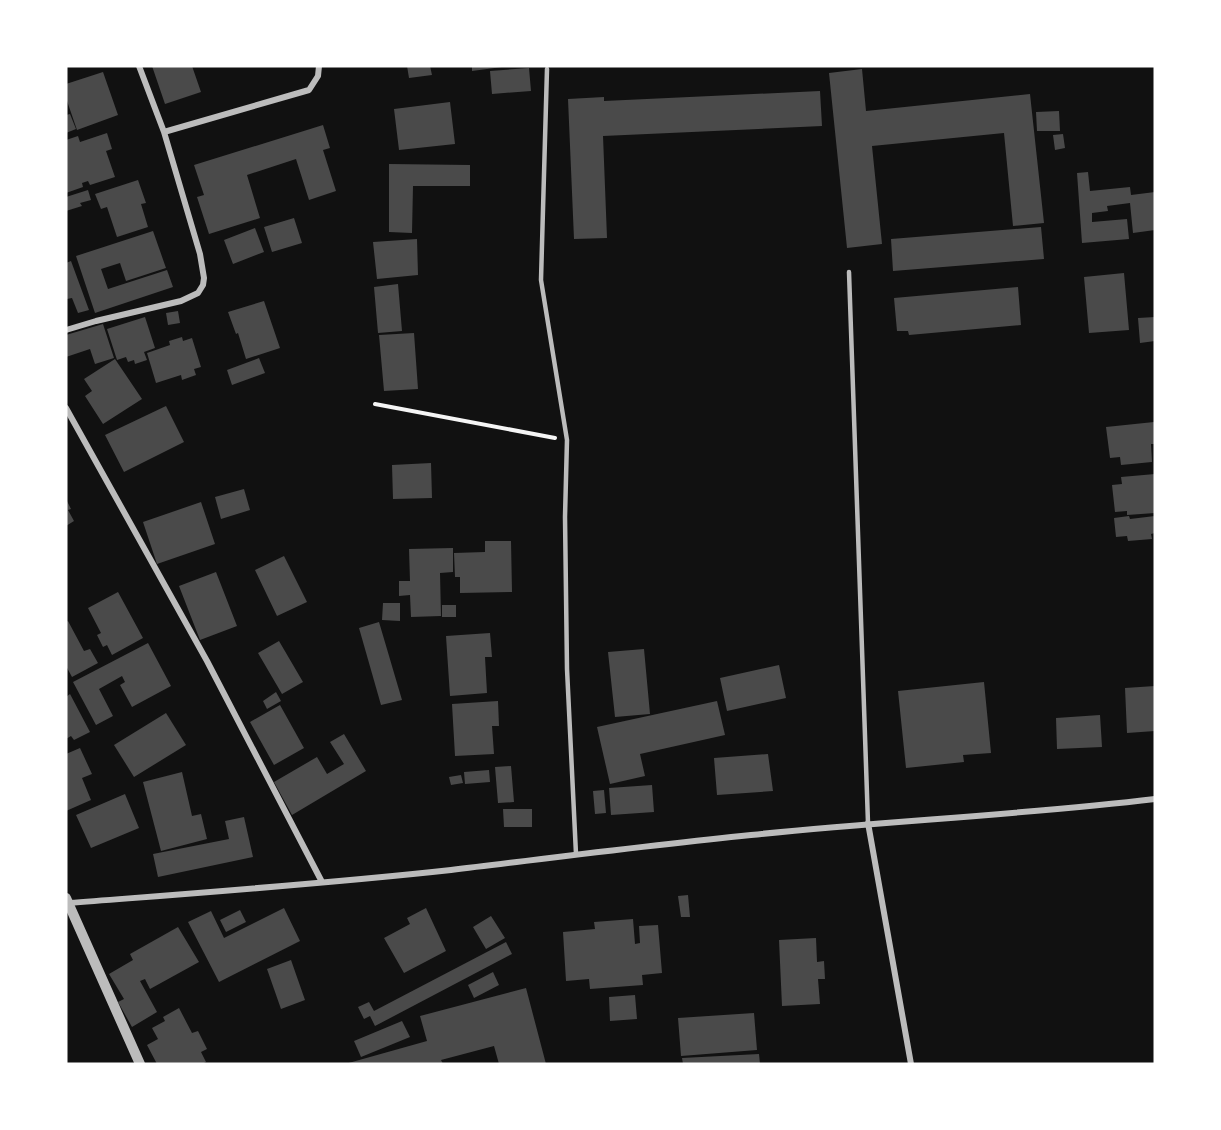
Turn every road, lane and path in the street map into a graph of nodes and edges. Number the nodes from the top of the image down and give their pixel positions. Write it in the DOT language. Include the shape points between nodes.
graph roads {
  1 [pos="139,66"];
  2 [pos="319,66"];
  3 [pos="547,69"];
  4 [pos="164,132"];
  5 [pos="849,272"];
  6 [pos="66,330"];
  7 [pos="375,404"];
  8 [pos="66,408"];
  9 [pos="567,440"];
  10 [pos="1155,799"];
  11 [pos="868,823"];
  12 [pos="576,854"];
  13 [pos="322,882"];
  14 [pos="68,901"];
  15 [pos="140,1064"];
  16 [pos="911,1064"];
  1 -- 4 [label="street"];
  2 -- 4 [label="street" via="309,90"];
  3 -- 9 [label="lane" via="541,280"];
  4 -- 6 [label="street" via="200,254 202,285 198,293 181,301"];
  5 -- 11 [label="lane"];
  7 -- 9 [label="path"];
  8 -- 13 [label="street" via="207,662"];
  9 -- 12 [label="lane" via="567,657"];
  10 -- 11 [label="street"];
  11 -- 12 [label="street"];
  11 -- 16 [label="street"];
  12 -- 13 [label="street"];
  13 -- 14 [label="street"];
  14 -- 15 [label="street"];
}
